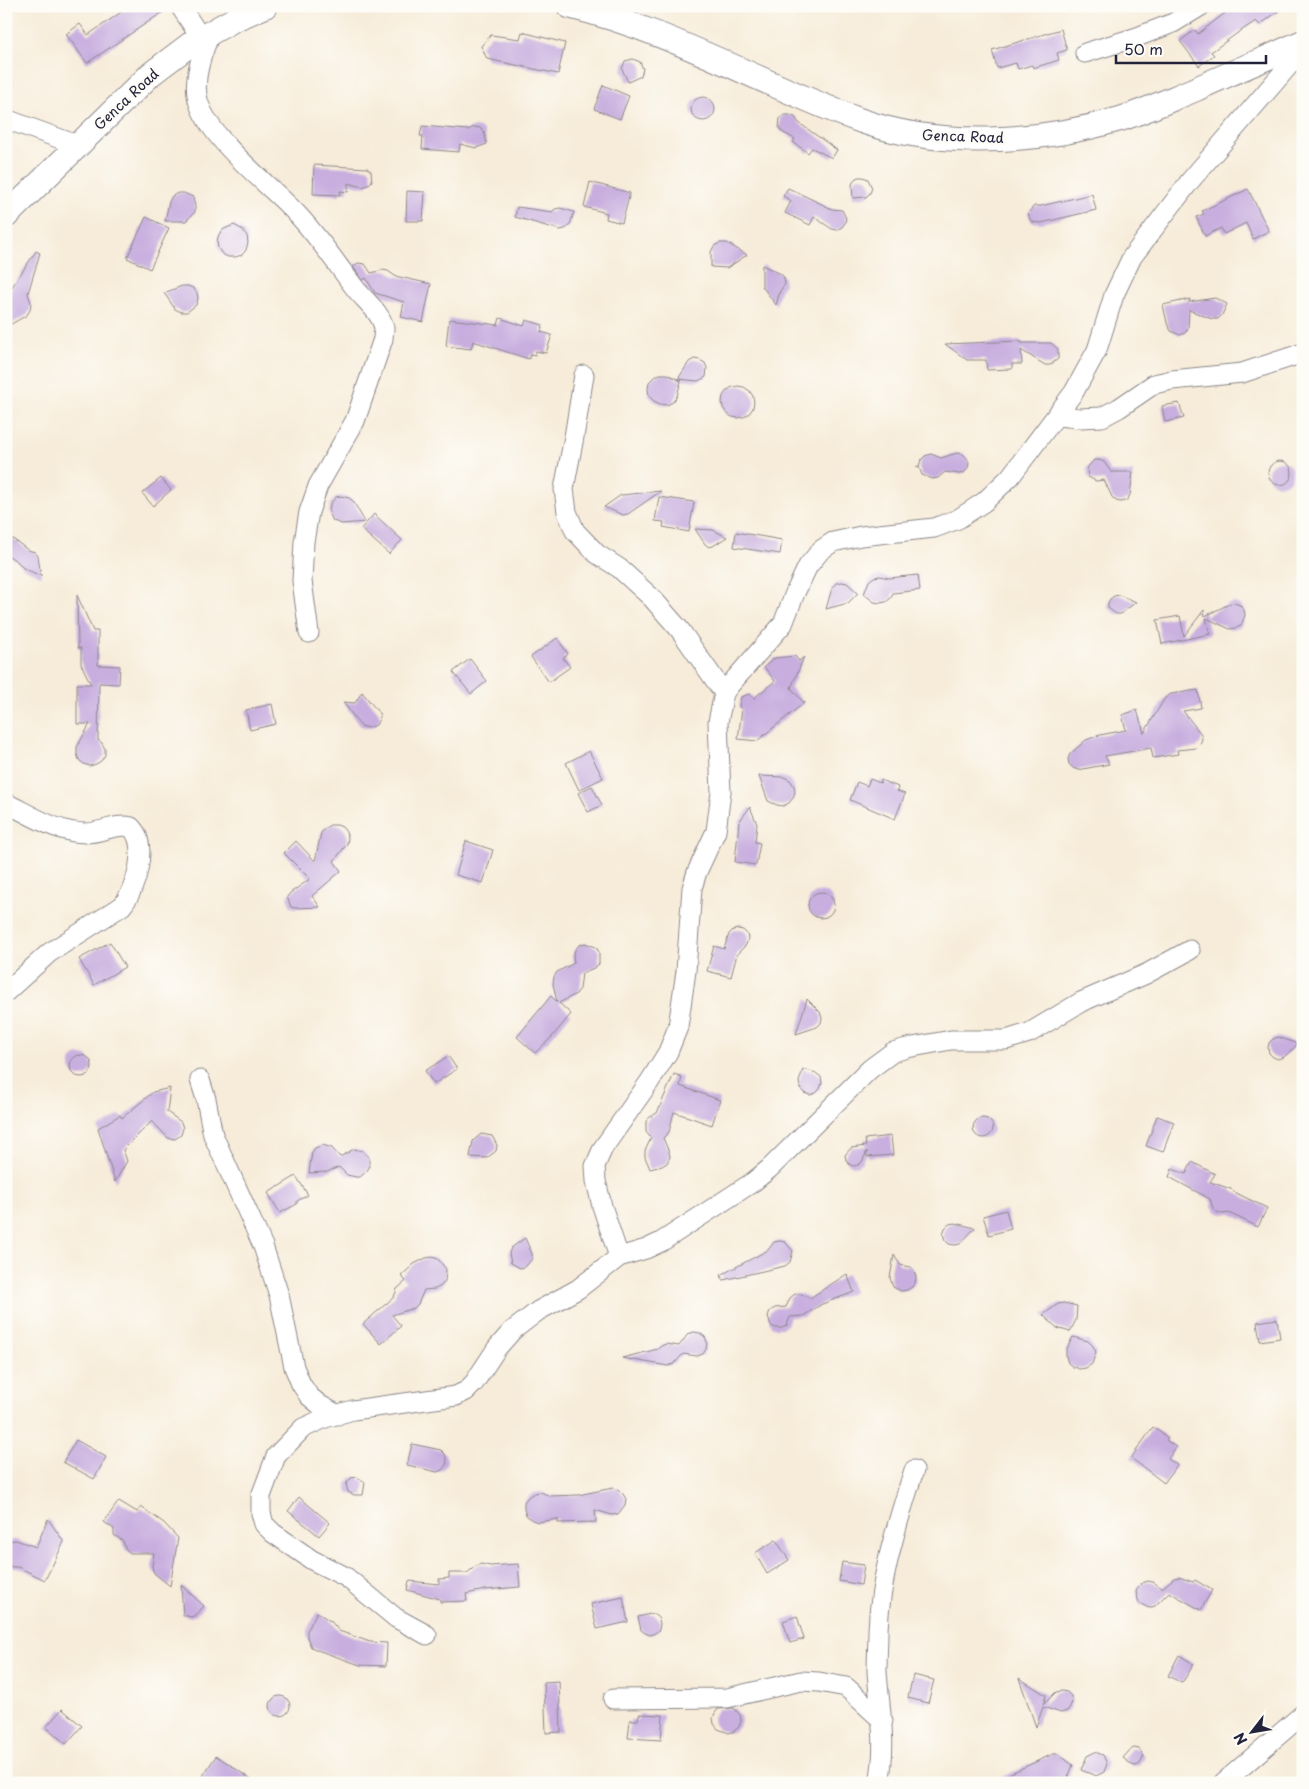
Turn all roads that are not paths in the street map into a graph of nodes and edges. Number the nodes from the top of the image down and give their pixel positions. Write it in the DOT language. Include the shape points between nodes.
graph roads {
  1 [pos="180,6"];
  2 [pos="265,6"];
  3 [pos="569,6"];
  4 [pos="1201,6"];
  5 [pos="601,10"];
  6 [pos="206,35"];
  7 [pos="1303,42"];
  8 [pos="1303,49"];
  9 [pos="1085,53"];
  10 [pos="6,119"];
  11 [pos="77,145"];
  12 [pos="6,216"];
  13 [pos="1303,353"];
  14 [pos="584,375"];
  15 [pos="1056,416"];
  16 [pos="309,633"];
  17 [pos="724,694"];
  18 [pos="6,803"];
  19 [pos="1190,950"];
  20 [pos="6,992"];
  21 [pos="200,1080"];
  22 [pos="619,1257"];
  23 [pos="338,1414"];
  24 [pos="914,1470"];
  25 [pos="427,1635"];
  26 [pos="613,1699"];
  27 [pos="1303,1714"];
  28 [pos="883,1721"];
  29 [pos="879,1783"];
  30 [pos="1223,1783"];
  1 -- 6 [label="street"];
  2 -- 6 [label="street, Genca Road"];
  3 -- 5 [label="street, Genca Road"];
  4 -- 9 [label="street" via="1173,23"];
  5 -- 7 [label="street, Genca Road" via="860,121 910,134 957,139 1036,136 1120,119"];
  6 -- 11 [label="street, Genca Road" via="151,74"];
  6 -- 16 [label="street" via="196,83 205,116 221,139 297,214 377,313 384,328 355,421 318,486 308,512 302,581"];
  8 -- 15 [label="street" via="1190,180 1132,257 1114,295 1097,350 1074,392"];
  10 -- 11 [label="street"];
  11 -- 12 [label="street, Genca Road"];
  13 -- 15 [label="street" via="1242,373 1154,384 1102,417"];
  14 -- 17 [label="street" via="564,489 567,512 575,531 597,554 619,568 652,598 680,630"];
  15 -- 17 [label="street" via="1010,477 984,502 958,519 934,528 832,542 821,550 808,566 783,624"];
  17 -- 22 [label="street" via="718,722 720,792 716,831 692,888 678,1027 668,1052 603,1148 595,1166 602,1206"];
  18 -- 20 [label="street" via="48,824 75,832 95,833 131,827 137,837 140,858 134,885 122,906 49,953"];
  19 -- 22 [label="street" via="1146,974 1081,1002 1029,1033 1006,1040 951,1040 893,1052 753,1182 661,1242"];
  21 -- 23 [label="street" via="214,1135 263,1246 301,1384 320,1405"];
  22 -- 23 [label="street" via="512,1331 466,1391 456,1396"];
  23 -- 25 [label="street" via="303,1428 276,1456 261,1496 260,1513 264,1524 291,1547 346,1577 396,1618"];
  24 -- 28 [label="street" via="882,1589 877,1671"];
  26 -- 28 [label="street" via="727,1698 801,1681 819,1682 846,1686"];
  27 -- 30 [label="street"];
  28 -- 29 [label="street"];
}
